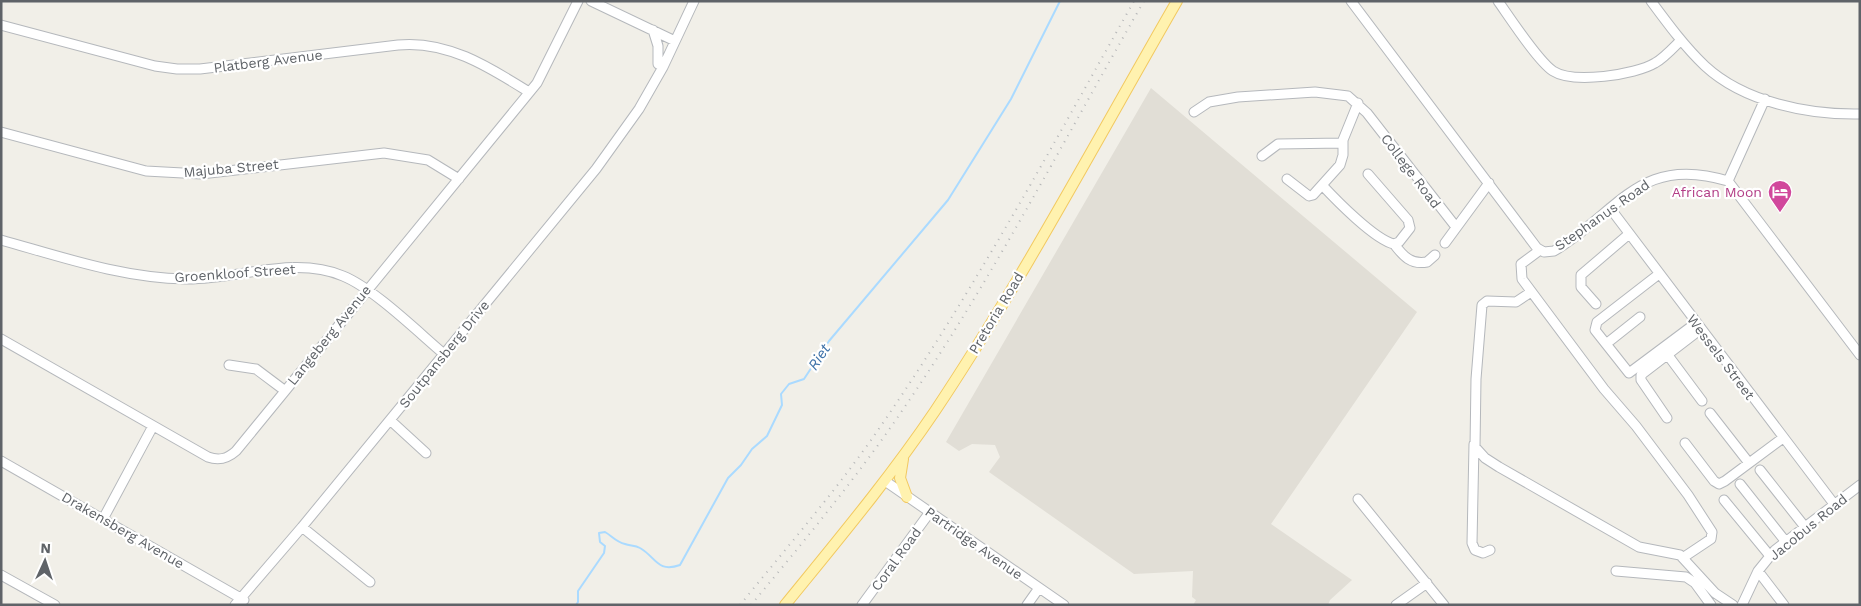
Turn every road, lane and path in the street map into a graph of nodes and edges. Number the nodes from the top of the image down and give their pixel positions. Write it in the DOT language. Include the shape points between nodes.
graph roads {
  1 [pos="578,1"];
  2 [pos="591,1"];
  3 [pos="688,1"];
  4 [pos="694,1"];
  5 [pos="1177,1"];
  6 [pos="1351,1"];
  7 [pos="1498,1"];
  8 [pos="1651,1"];
  9 [pos="1,25"];
  10 [pos="653,30"];
  11 [pos="672,40"];
  12 [pos="1681,40"];
  13 [pos="658,64"];
  14 [pos="529,92"];
  15 [pos="1765,99"];
  16 [pos="1358,103"];
  17 [pos="1194,112"];
  18 [pos="636,113"];
  19 [pos="1860,114"];
  20 [pos="1,132"];
  21 [pos="1342,143"];
  22 [pos="1262,156"];
  23 [pos="1368,174"];
  24 [pos="459,179"];
  25 [pos="1287,179"];
  26 [pos="1728,181"];
  27 [pos="1489,184"];
  28 [pos="1322,185"];
  29 [pos="1610,208"];
  30 [pos="1456,227"];
  31 [pos="1629,234"];
  32 [pos="1,240"];
  33 [pos="1445,243"];
  34 [pos="1394,244"];
  35 [pos="1540,250"];
  36 [pos="1435,255"];
  37 [pos="1659,274"];
  38 [pos="366,289"];
  39 [pos="1531,292"];
  40 [pos="1596,304"];
  41 [pos="1640,317"];
  42 [pos="1698,326"];
  43 [pos="1,339"];
  44 [pos="1606,344"];
  45 [pos="444,354"];
  46 [pos="1667,354"];
  47 [pos="1860,355"];
  48 [pos="229,365"];
  49 [pos="284,390"];
  50 [pos="1702,400"];
  51 [pos="1710,412"];
  52 [pos="1668,418"];
  53 [pos="390,420"];
  54 [pos="153,426"];
  55 [pos="1783,438"];
  56 [pos="1684,443"];
  57 [pos="1474,444"];
  58 [pos="426,453"];
  59 [pos="905,453"];
  60 [pos="1,461"];
  61 [pos="1749,463"];
  62 [pos="1760,470"];
  63 [pos="885,481"];
  64 [pos="1740,484"];
  65 [pos="1860,485"];
  66 [pos="907,497"];
  67 [pos="1358,499"];
  68 [pos="1724,500"];
  69 [pos="1834,504"];
  70 [pos="930,512"];
  71 [pos="103,519"];
  72 [pos="302,527"];
  73 [pos="1805,527"];
  74 [pos="1786,542"];
  75 [pos="1490,550"];
  76 [pos="1770,556"];
  77 [pos="1684,558"];
  78 [pos="1616,571"];
  79 [pos="1758,572"];
  80 [pos="1,575"];
  81 [pos="370,582"];
  82 [pos="1427,583"];
  83 [pos="1039,588"];
  84 [pos="242,600"];
  85 [pos="55,605"];
  86 [pos="785,605"];
  87 [pos="862,605"];
  88 [pos="1027,605"];
  89 [pos="1064,605"];
  90 [pos="1396,605"];
  91 [pos="1444,605"];
  92 [pos="1711,605"];
  93 [pos="1733,605"];
  94 [pos="1742,605"];
  95 [pos="1784,605"];
  1 -- 14 [label="street, Langeberg Avenue" via="541,76"];
  2 -- 10 [label="street"];
  3 -- 11 [label="street, Soutpansberg Drive"];
  4 -- 11 [label="street, Soutpansberg Drive"];
  5 -- 59 [label="main road, Pretoria Road" via="960,372"];
  6 -- 27 [label="street, Stephanus Road"];
  7 -- 12 [label="street" via="1550,68 1566,76 1596,77 1643,68 1659,61"];
  8 -- 12 [label="street"];
  9 -- 14 [label="street, Platberg Avenue" via="177,69 423,44 452,51 492,69"];
  10 -- 11 [label="street"];
  10 -- 13 [label="street" via="658,46"];
  11 -- 13 [label="street, Soutpansberg Drive"];
  11 -- 18 [label="street, Soutpansberg Drive"];
  12 -- 15 [label="street" via="1714,73"];
  13 -- 18 [label="street, Soutpansberg Drive"];
  14 -- 24 [label="street, Langeberg Avenue"];
  15 -- 19 [label="street" via="1823,113"];
  15 -- 26 [label="street"];
  16 -- 17 [label="street" via="1341,94 1304,92 1218,100"];
  16 -- 21 [label="street"];
  16 -- 30 [label="street, College Road"];
  18 -- 45 [label="street, Soutpansberg Drive" via="596,169"];
  20 -- 24 [label="street, Majuba Street" via="146,171 201,174 384,153 428,160"];
  21 -- 22 [label="street" via="1281,144"];
  21 -- 28 [label="street" via="1340,165"];
  23 -- 34 [label="street" via="1408,220 1408,232"];
  24 -- 38 [label="street, Langeberg Avenue"];
  25 -- 28 [label="street" via="1309,196"];
  26 -- 29 [label="street, Stephanus Road" via="1688,173 1667,175 1646,183"];
  26 -- 47 [label="street"];
  27 -- 30 [label="street"];
  27 -- 35 [label="street, Stephanus Road"];
  28 -- 34 [label="street" via="1359,220"];
  29 -- 31 [label="street, Wessels Street"];
  29 -- 35 [label="street, Stephanus Road" via="1558,248 1551,252"];
  30 -- 33 [label="street"];
  31 -- 37 [label="street, Wessels Street"];
  31 -- 40 [label="street" via="1581,276 1579,283"];
  32 -- 38 [label="street, Groenkloof Street" via="141,276 192,279 313,268 344,276"];
  34 -- 36 [label="street" via="1403,257 1415,262 1427,262"];
  35 -- 39 [label="street" via="1520,267 1522,279"];
  37 -- 42 [label="street, Wessels Street"];
  37 -- 44 [label="street" via="1595,324 1595,330"];
  38 -- 45 [label="street, Groenkloof Street"];
  38 -- 49 [label="street, Langeberg Avenue"];
  39 -- 57 [label="street" via="1516,302 1487,301 1482,305"];
  39 -- 77 [label="street" via="1636,426 1710,528 1711,539"];
  41 -- 44 [label="street"];
  42 -- 44 [label="street" via="1631,373"];
  42 -- 46 [label="street"];
  42 -- 55 [label="street, Wessels Street"];
  43 -- 54 [label="street, Langeberg Avenue"];
  45 -- 53 [label="street, Soutpansberg Drive"];
  46 -- 50 [label="street"];
  46 -- 52 [label="street" via="1640,378"];
  48 -- 49 [label="street" via="256,368"];
  49 -- 54 [label="street, Langeberg Avenue" via="236,451 223,459 208,457"];
  51 -- 61 [label="street"];
  53 -- 58 [label="street"];
  53 -- 72 [label="street, Soutpansberg Drive"];
  54 -- 71 [label="street"];
  55 -- 61 [label="street"];
  55 -- 69 [label="street, Wessels Street"];
  56 -- 61 [label="street" via="1716,483 1723,483"];
  57 -- 75 [label="street" via="1472,544 1475,550 1483,553"];
  57 -- 77 [label="street" via="1479,453 1494,464 1639,546"];
  59 -- 63 [label="main road, Pretoria Road"];
  59 -- 66 [label="main road" via="900,478"];
  60 -- 71 [label="street, Drakensberg Avenue"];
  62 -- 73 [label="street"];
  63 -- 66 [label="street, Partridge Avenue"];
  63 -- 86 [label="main road, Pretoria Road"];
  64 -- 74 [label="street"];
  65 -- 69 [label="street, Jacobus Road"];
  66 -- 70 [label="street, Partridge Avenue"];
  67 -- 82 [label="street"];
  68 -- 76 [label="street"];
  69 -- 73 [label="street, Jacobus Road"];
  70 -- 83 [label="street, Partridge Avenue"];
  70 -- 87 [label="street, Coral Road"];
  71 -- 84 [label="street, Drakensberg Avenue"];
  72 -- 81 [label="street"];
  72 -- 84 [label="street, Soutpansberg Drive"];
  73 -- 74 [label="street, Jacobus Road"];
  74 -- 76 [label="street, Jacobus Road"];
  76 -- 79 [label="street, Jacobus Road"];
  77 -- 93 [label="street" via="1714,593"];
  78 -- 92 [label="street" via="1686,577 1695,583"];
  79 -- 94 [label="street, Jacobus Road"];
  79 -- 95 [label="street"];
  80 -- 85 [label="street"];
  82 -- 90 [label="street"];
  82 -- 91 [label="street"];
  83 -- 88 [label="street"];
  83 -- 89 [label="street, Partridge Avenue"];
}
